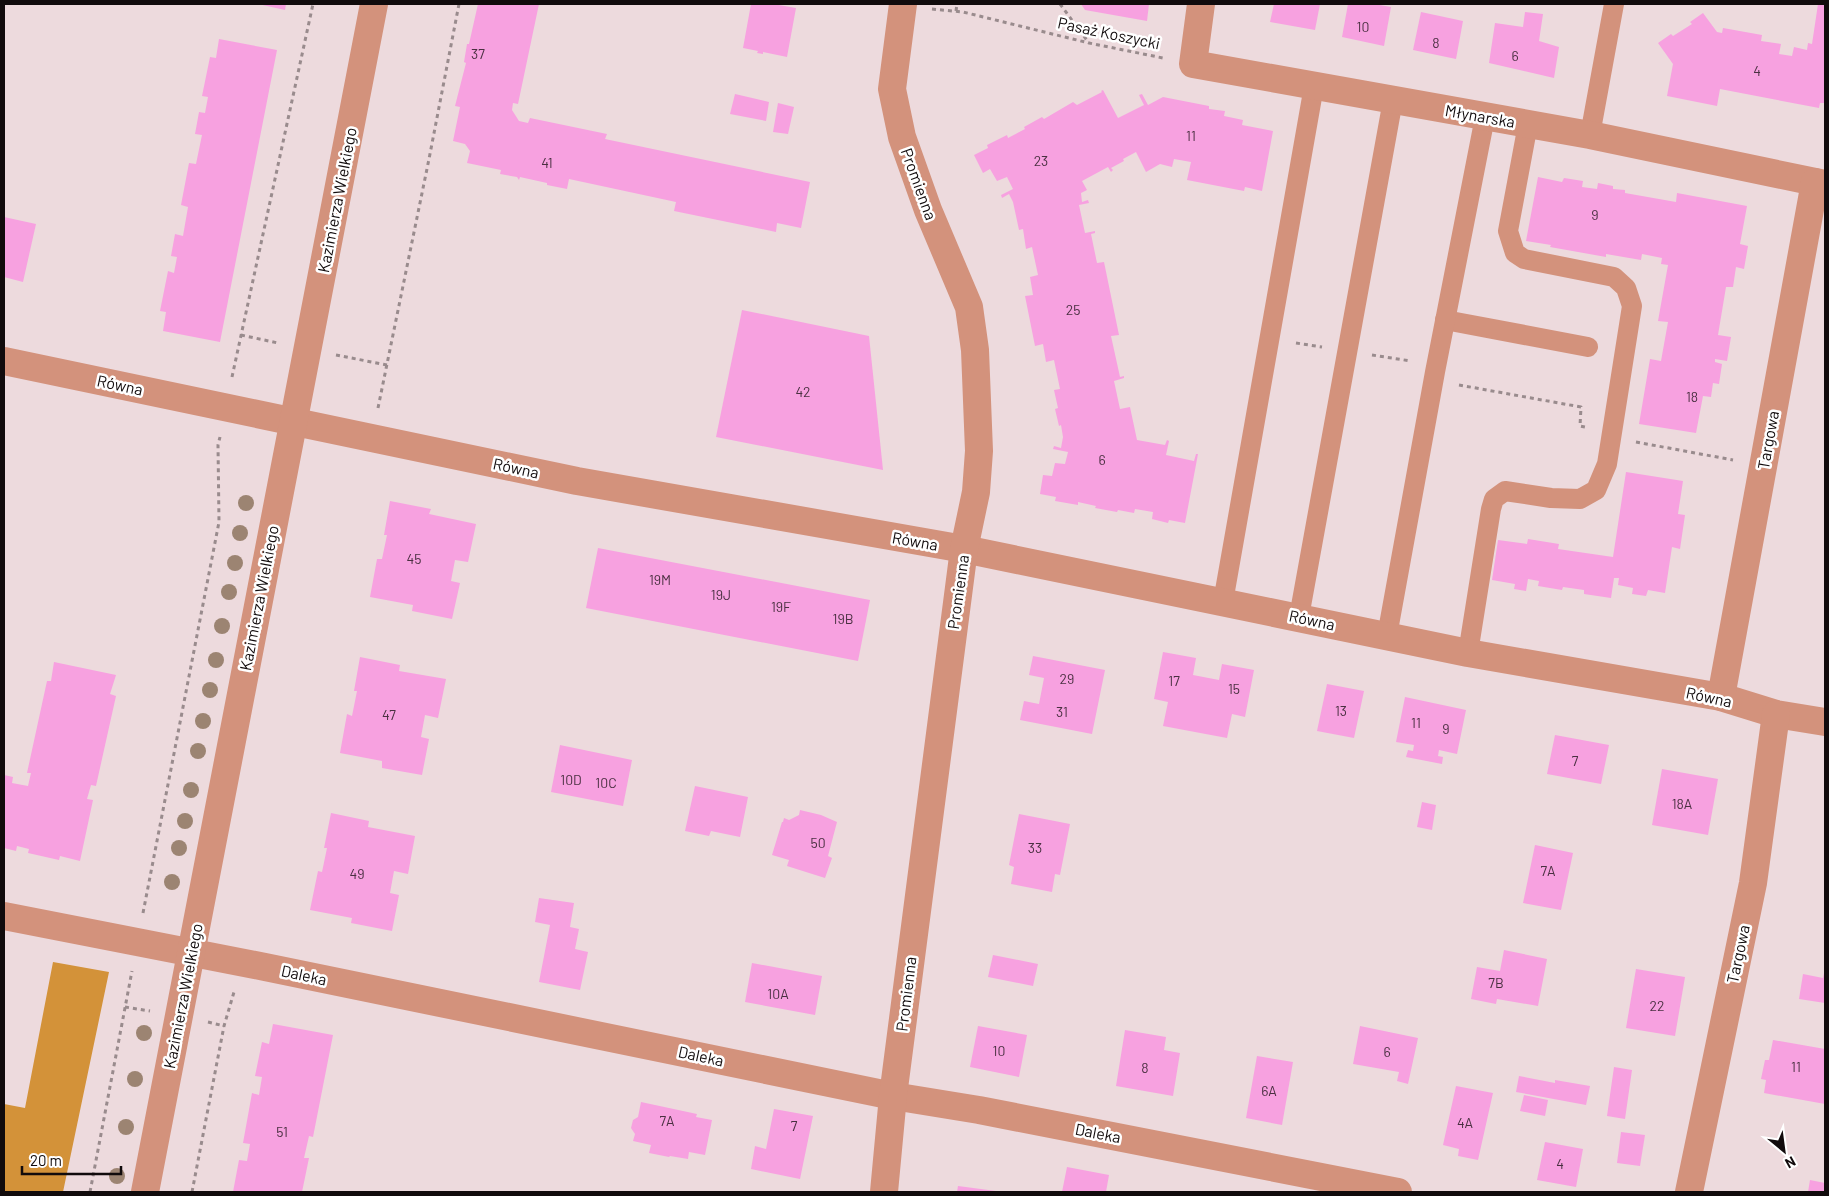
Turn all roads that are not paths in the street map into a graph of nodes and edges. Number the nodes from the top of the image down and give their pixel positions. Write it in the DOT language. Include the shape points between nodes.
graph roads {
  1 [pos="374,4"];
  2 [pos="1201,4"];
  3 [pos="1614,4"];
  4 [pos="903,5"];
  5 [pos="1314,86"];
  6 [pos="1393,100"];
  7 [pos="1485,117"];
  8 [pos="1528,124"];
  9 [pos="1590,135"];
  10 [pos="1820,183"];
  11 [pos="1445,320"];
  12 [pos="1588,346"];
  13 [pos="4,361"];
  14 [pos="293,423"];
  15 [pos="964,549"];
  16 [pos="1223,602"];
  17 [pos="1299,617"];
  18 [pos="1387,636"];
  19 [pos="1468,653"];
  20 [pos="1721,698"];
  21 [pos="1776,714"];
  22 [pos="1825,722"];
  23 [pos="4,916"];
  24 [pos="191,952"];
  25 [pos="893,1096"];
  26 [pos="145,1192"];
  27 [pos="884,1192"];
  28 [pos="1398,1192"];
  29 [pos="1690,1192"];
  1 -- 14 [label="street, Kazimierza Wielkiego"];
  2 -- 5 [label="street, Młynarska" via="1193,64"];
  3 -- 9 [label="lane"];
  4 -- 15 [label="street, Promienna" via="892,89 902,138 969,308 975,350 980,451 976,492"];
  5 -- 6 [label="street, Młynarska"];
  5 -- 16 [label="lane"];
  6 -- 7 [label="street, Młynarska"];
  6 -- 17 [label="lane"];
  7 -- 8 [label="street, Młynarska"];
  7 -- 11 [label="lane"];
  8 -- 9 [label="street, Młynarska"];
  8 -- 19 [label="lane" via="1508,231 1515,253 1524,259 1614,277 1626,288 1632,306 1607,464 1596,490 1580,499 1505,491 1494,498"];
  9 -- 10 [label="street, Młynarska"];
  10 -- 20 [label="street, Targowa"];
  11 -- 12 [label="lane"];
  11 -- 18 [label="lane"];
  13 -- 14 [label="street, Równa"];
  14 -- 15 [label="street, Równa" via="577,481"];
  14 -- 24 [label="street, Kazimierza Wielkiego"];
  15 -- 16 [label="street, Równa"];
  15 -- 25 [label="street, Promienna"];
  16 -- 17 [label="street, Równa"];
  17 -- 18 [label="street, Równa"];
  18 -- 19 [label="street, Równa"];
  19 -- 20 [label="street, Równa"];
  20 -- 21 [label="street, Równa"];
  21 -- 22 [label="street, Równa"];
  21 -- 29 [label="street, Targowa" via="1753,883"];
  23 -- 24 [label="street, Daleka"];
  24 -- 25 [label="street, Daleka"];
  24 -- 26 [label="street, Kazimierza Wielkiego"];
  25 -- 27 [label="street, Promienna"];
  25 -- 28 [label="street, Daleka"];
}
